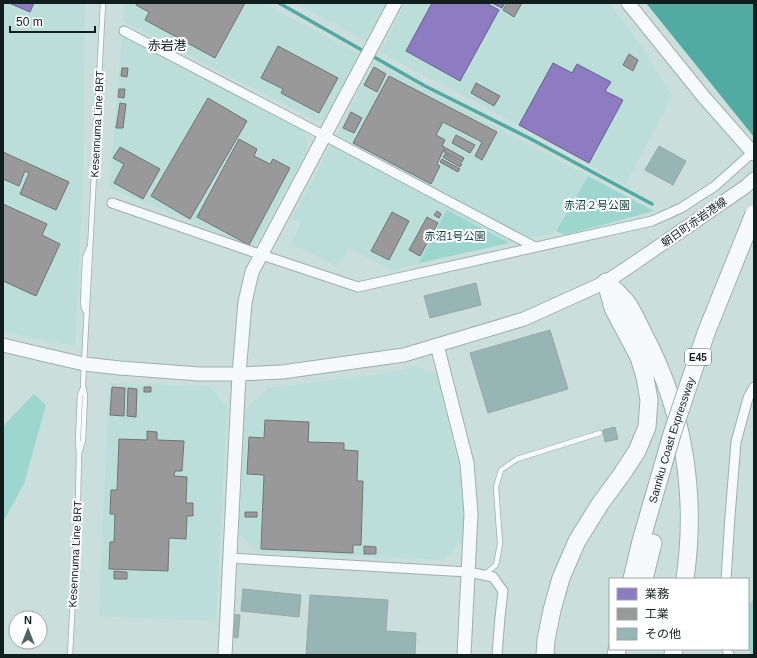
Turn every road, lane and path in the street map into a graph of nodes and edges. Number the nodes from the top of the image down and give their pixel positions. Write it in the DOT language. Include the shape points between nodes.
graph roads {
  1 [pos="103,3"];
  2 [pos="395,3"];
  3 [pos="628,3"];
  4 [pos="124,31"];
  5 [pos="325,136"];
  6 [pos="753,153"];
  7 [pos="749,183"];
  8 [pos="112,203"];
  9 [pos="754,214"];
  10 [pos="754,243"];
  11 [pos="535,247"];
  12 [pos="262,255"];
  13 [pos="606,282"];
  14 [pos="3,345"];
  15 [pos="437,345"];
  16 [pos="84,364"];
  17 [pos="239,374"];
  18 [pos="754,387"];
  19 [pos="600,433"];
  20 [pos="657,504"];
  21 [pos="229,558"];
  22 [pos="468,572"];
  23 [pos="484,575"];
  24 [pos="632,578"];
  25 [pos="644,578"];
  26 [pos="685,578"];
  27 [pos="726,578"];
  28 [pos="70,655"];
  29 [pos="225,655"];
  30 [pos="464,655"];
  31 [pos="497,655"];
  32 [pos="544,655"];
  1 -- 16 [label="lane, Kesennuma Line BRT" via="90,244 85,258"];
  2 -- 5 [label="street"];
  3 -- 6 [label="street"];
  4 -- 5 [label="street"];
  5 -- 11 [label="street"];
  5 -- 12 [label="street"];
  6 -- 11 [label="street" via="715,186 681,208 652,221"];
  7 -- 13 [label="street, 朝日町赤岩港線"];
  8 -- 12 [label="street"];
  9 -- 20 [label="highway, Sanriku Coast Expressway / E45, bridge" via="706,333 672,434"];
  10 -- 20 [label="highway, Sanriku Coast Expressway / E45" via="717,336"];
  11 -- 12 [label="street" via="358,287"];
  12 -- 17 [label="street" via="252,272 244,302"];
  13 -- 15 [label="street, 朝日町赤岩港線" via="524,319"];
  13 -- 26 [label="highway" via="627,302 651,348 669,391 682,441 688,496 689,528"];
  13 -- 32 [label="highway" via="614,308 639,357 645,377 649,400 647,427 637,451 577,541 561,578"];
  14 -- 16 [label="street, 朝日町赤岩港線"];
  15 -- 17 [label="street, 朝日町赤岩港線" via="404,355 282,372"];
  15 -- 22 [label="street" via="467,463 471,514"];
  16 -- 17 [label="street, 朝日町赤岩港線" via="160,372"];
  16 -- 28 [label="lane, Kesennuma Line BRT" via="84,386 80,395"];
  17 -- 21 [label="street"];
  18 -- 27 [label="street" via="748,398 736,442"];
  19 -- 23 [label="lane" via="516,459 501,470 496,487 500,544 496,565"];
  20 -- 24 [label="highway, Sanriku Coast Expressway / E45" via="641,541"];
  20 -- 25 [label="highway, Sanriku Coast Expressway / E45"];
  21 -- 22 [label="street"];
  21 -- 29 [label="street"];
  22 -- 23 [label="street"];
  22 -- 30 [label="street"];
  23 -- 31 [label="street" via="493,577 503,592"];
}
